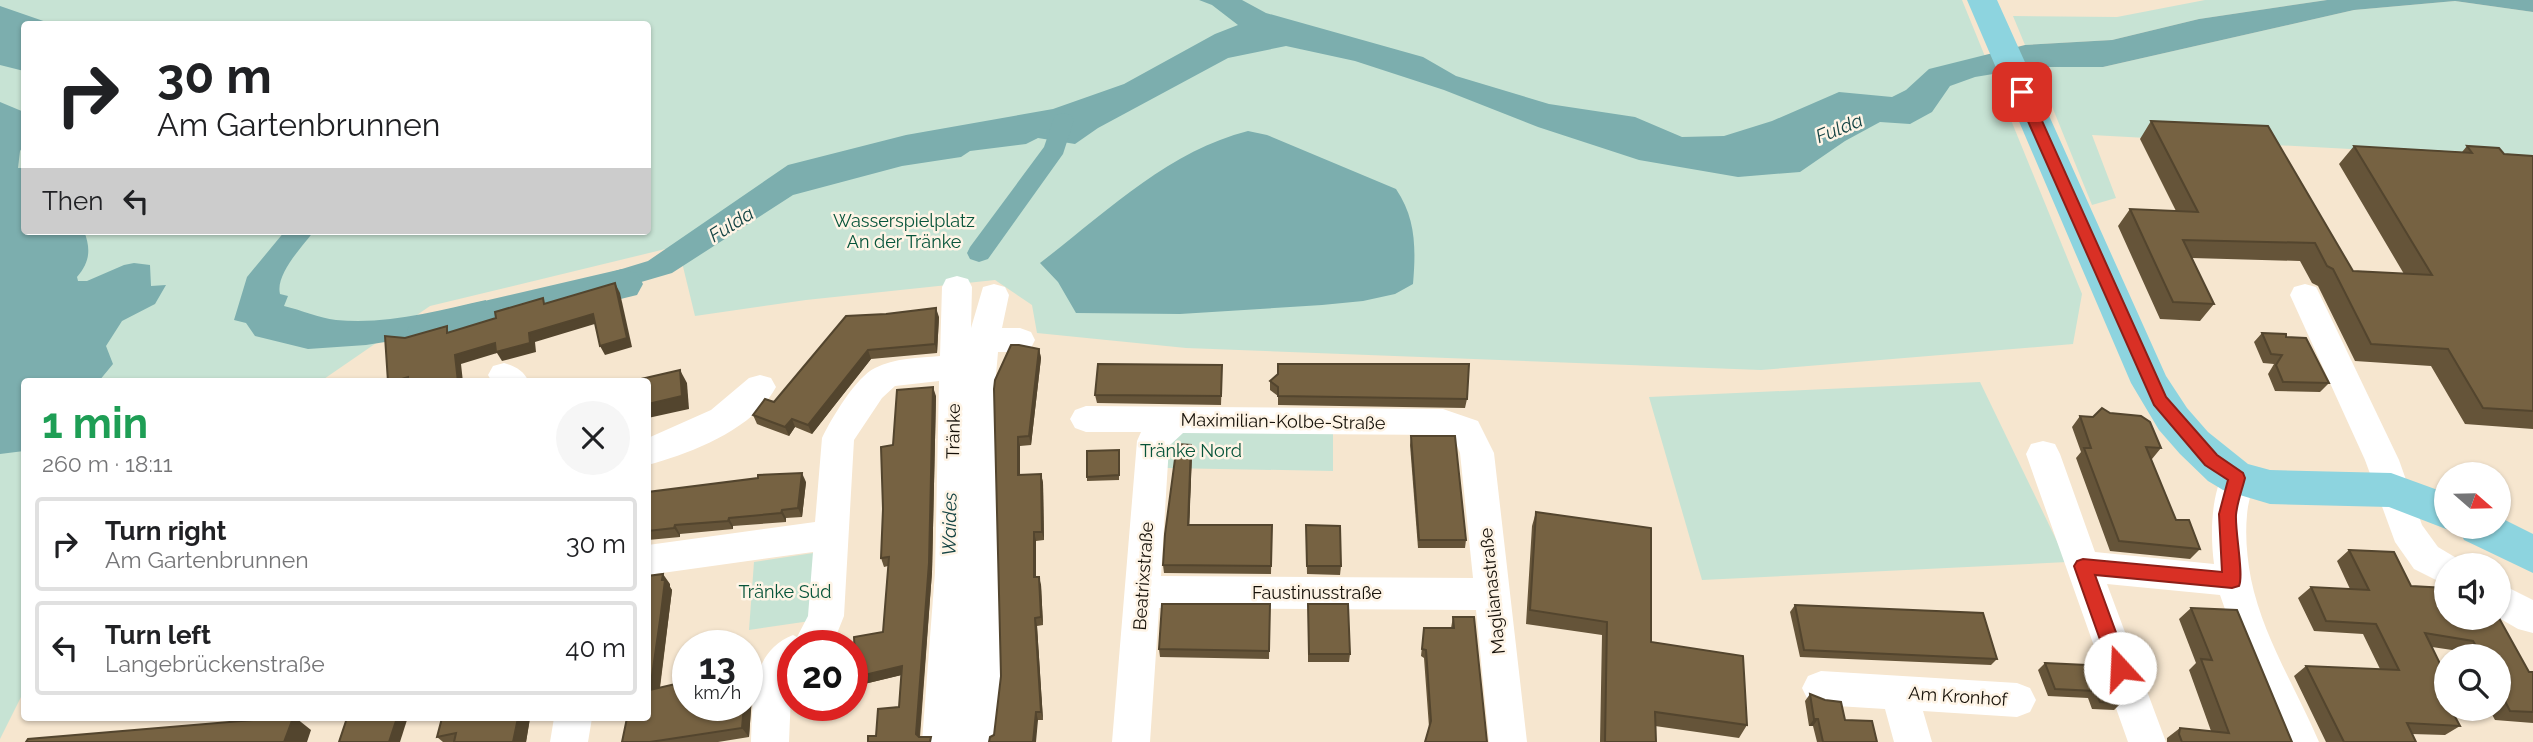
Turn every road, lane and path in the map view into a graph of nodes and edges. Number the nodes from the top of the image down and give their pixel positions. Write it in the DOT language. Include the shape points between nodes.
graph roads {
  1 [pos="1983,2"];
  2 [pos="957,287"];
  3 [pos="994,295"];
  4 [pos="2305,295"];
  5 [pos="984,340"];
  6 [pos="1020,340"];
  7 [pos="954,367"];
  8 [pos="760,387"];
  9 [pos="1086,419"];
  10 [pos="1175,420"];
  11 [pos="1472,440"];
  12 [pos="651,451"];
  13 [pos="2043,454"];
  14 [pos="2237,478"];
  15 [pos="2391,489"];
  16 [pos="2434,506"];
  17 [pos="830,535"];
  18 [pos="2502,539"];
  19 [pos="2533,555"];
  20 [pos="651,560"];
  21 [pos="2434,563"];
  22 [pos="736,565"];
  23 [pos="2083,566"];
  24 [pos="651,577"];
  25 [pos="2232,580"];
  26 [pos="1142,592"];
  27 [pos="1493,594"];
  28 [pos="2511,606"];
  29 [pos="2531,618"];
  30 [pos="821,630"];
  31 [pos="777,668"];
  32 [pos="1821,688"];
  33 [pos="1899,692"];
  34 [pos="2017,700"];
  35 [pos="572,721"];
  36 [pos="569,742"];
  37 [pos="770,742"];
  38 [pos="941,742"];
  39 [pos="975,742"];
  40 [pos="1131,742"];
  41 [pos="1507,742"];
  42 [pos="1913,742"];
  43 [pos="2147,742"];
  44 [pos="2300,742"];
  1 -- 14 [label="main road" via="2160,401 2211,460"];
  2 -- 7 [label="street, Tränke"];
  3 -- 5 [label="street, Tränke"];
  4 -- 15 [label="street" via="2382,460"];
  5 -- 6 [label="street"];
  5 -- 39 [label="street, Tränke" via="978,398 982,684"];
  7 -- 17 [label="street" via="895,373 871,389 838,438"];
  7 -- 38 [label="street, Tränke" via="951,573"];
  8 -- 12 [label="street" via="729,416"];
  9 -- 10 [label="street, Maximilian-Kolbe-Straße"];
  10 -- 11 [label="street, Maximilian-Kolbe-Straße" via="1443,422 1466,430"];
  10 -- 26 [label="street, Beatrixstraße" via="1153,441"];
  11 -- 27 [label="street, Maglianastraße"];
  13 -- 23 [label="street"];
  14 -- 15 [label="main road" via="2270,487"];
  14 -- 25 [label="street" via="2228,514"];
  15 -- 16 [label="main road"];
  15 -- 21 [label="street" via="2407,531"];
  17 -- 20 [label="street"];
  17 -- 30 [label="street"];
  18 -- 19 [label="main road"];
  22 -- 24 [label="street"];
  23 -- 25 [label="street"];
  23 -- 43 [label="street"];
  25 -- 44 [label="street"];
  26 -- 27 [label="street, Faustinusstraße"];
  26 -- 40 [label="street, Beatrixstraße"];
  27 -- 41 [label="street, Maglianastraße"];
  28 -- 29 [label="street"];
  31 -- 37 [label="street"];
  32 -- 33 [label="street, Am Kronhof"];
  33 -- 34 [label="street, Am Kronhof"];
  33 -- 42 [label="street, Am Kronhof"];
  35 -- 36 [label="street"];
}
